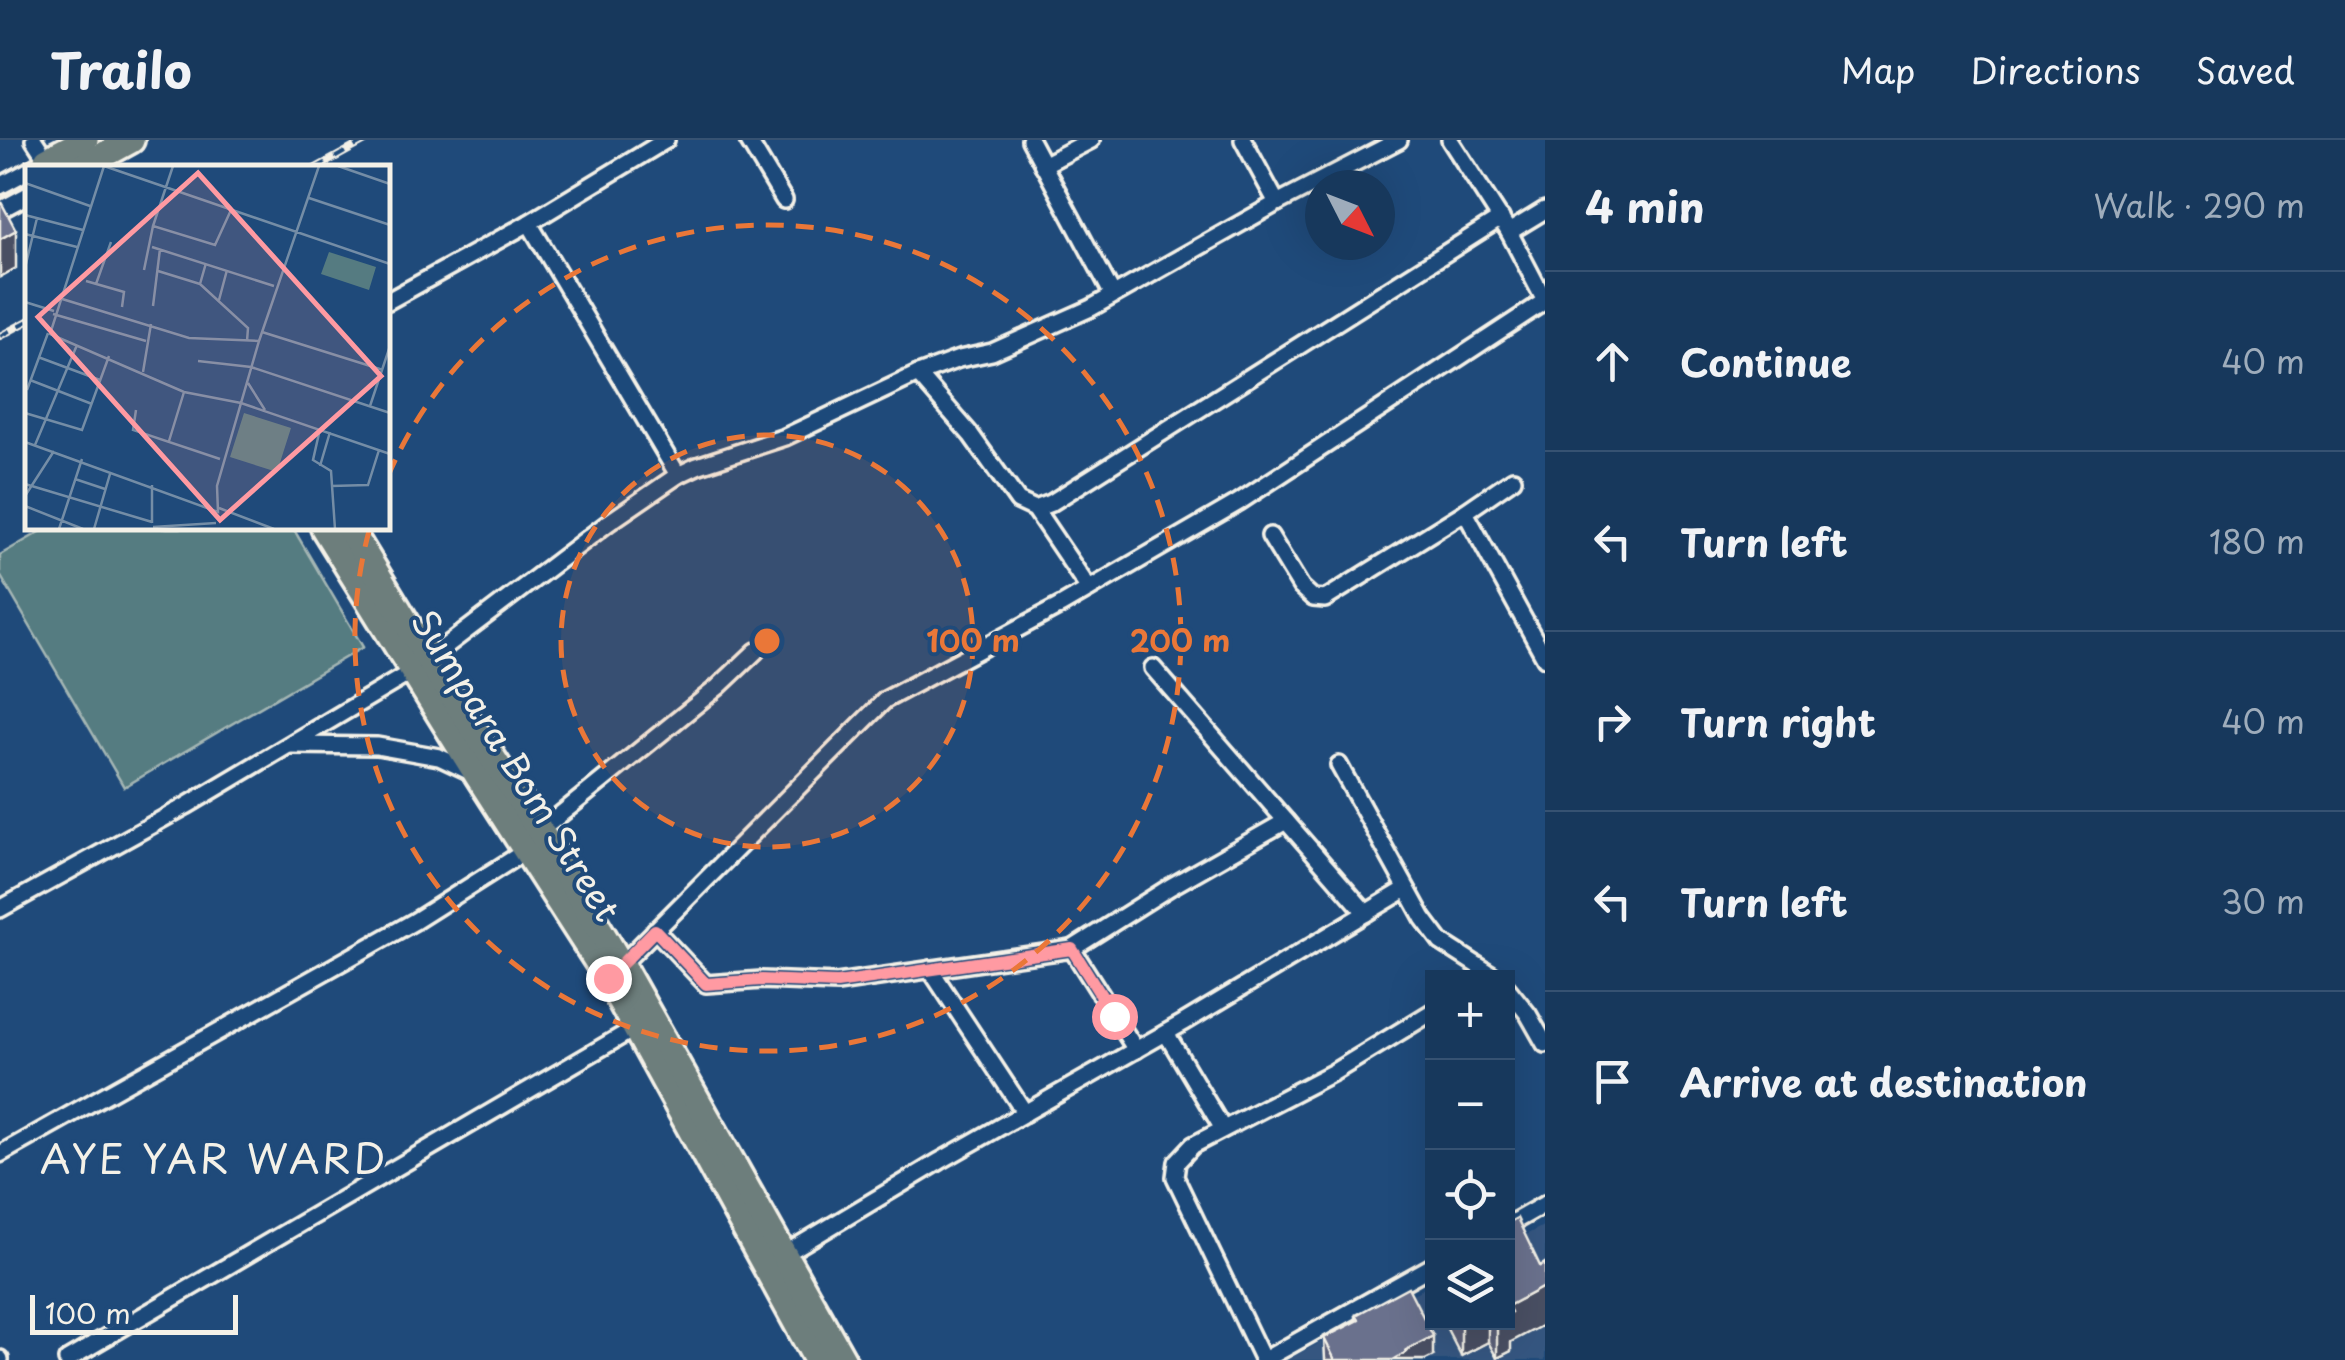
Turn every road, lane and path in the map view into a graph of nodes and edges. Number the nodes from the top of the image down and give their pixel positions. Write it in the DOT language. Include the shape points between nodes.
graph roads {
  1 [pos="131,140"];
  2 [pos="144,140"];
  3 [pos="666,140"];
  4 [pos="748,140"];
  5 [pos="1030,140"];
  6 [pos="1091,140"];
  7 [pos="1243,140"];
  8 [pos="1399,140"];
  9 [pos="1450,140"];
  10 [pos="57,158"];
  11 [pos="134,165"];
  12 [pos="1044,165"];
  13 [pos="25,174"];
  14 [pos="0,186"];
  15 [pos="25,197"];
  16 [pos="784,200"];
  17 [pos="1277,202"];
  18 [pos="0,210"];
  19 [pos="1545,210"];
  20 [pos="529,222"];
  21 [pos="1505,225"];
  22 [pos="1112,295"];
  23 [pos="390,300"];
  24 [pos="1545,301"];
  25 [pos="918,374"];
  26 [pos="678,475"];
  27 [pos="1513,479"];
  28 [pos="1035,509"];
  29 [pos="1465,512"];
  30 [pos="325,530"];
  31 [pos="350,530"];
  32 [pos="1270,536"];
  33 [pos="1089,589"];
  34 [pos="756,651"];
  35 [pos="1545,658"];
  36 [pos="421,665"];
  37 [pos="1153,668"];
  38 [pos="286,746"];
  39 [pos="1339,765"];
  40 [pos="478,776"];
  41 [pos="1286,822"];
  42 [pos="533,841"];
  43 [pos="0,888"];
  44 [pos="1406,889"];
  45 [pos="4,907"];
  46 [pos="1366,913"];
  47 [pos="655,930"];
  48 [pos="1072,949"];
  49 [pos="930,969"];
  50 [pos="1482,970"];
  51 [pos="615,971"];
  52 [pos="1515,998"];
  53 [pos="1425,1016"];
  54 [pos="634,1028"];
  55 [pos="1166,1032"];
  56 [pos="1545,1044"];
  57 [pos="1136,1050"];
  58 [pos="1025,1113"];
  59 [pos="1223,1128"];
  60 [pos="0,1154"];
  61 [pos="1545,1204"];
  62 [pos="1515,1220"];
  63 [pos="782,1255"];
  64 [pos="1425,1270"];
  65 [pos="67,1360"];
  66 [pos="817,1360"];
  67 [pos="843,1360"];
  68 [pos="1264,1360"];
  1 -- 10 [label="highway"];
  2 -- 11 [label="highway"];
  3 -- 20 [label="street"];
  4 -- 16 [label="street"];
  5 -- 12 [label="street"];
  6 -- 12 [label="street"];
  7 -- 17 [label="street"];
  8 -- 17 [label="street"];
  9 -- 21 [label="street"];
  12 -- 22 [label="street"];
  13 -- 14 [label="street"];
  15 -- 18 [label="street"];
  17 -- 22 [label="street"];
  19 -- 21 [label="street"];
  20 -- 23 [label="street"];
  20 -- 26 [label="street"];
  21 -- 24 [label="street"];
  21 -- 28 [label="street"];
  22 -- 25 [label="street" via="992,352"];
  24 -- 33 [label="street" via="1238,502"];
  25 -- 26 [label="street" via="786,437"];
  25 -- 28 [label="street" via="1018,500"];
  26 -- 36 [label="street"];
  27 -- 29 [label="street"];
  28 -- 33 [label="street"];
  29 -- 32 [label="street" via="1325,599 1301,586"];
  29 -- 35 [label="street"];
  30 -- 36 [label="highway, Sumpara Bom Street"];
  31 -- 36 [label="highway"];
  33 -- 47 [label="street" via="885,700"];
  34 -- 42 [label="street"];
  36 -- 38 [label="street"];
  36 -- 40 [label="highway, Sumpara Bom Street"];
  36 -- 42 [label="highway"];
  37 -- 41 [label="street"];
  38 -- 40 [label="street" via="378,746 439,757"];
  38 -- 45 [label="street"];
  39 -- 44 [label="street"];
  40 -- 42 [label="highway, Sumpara Bom Street"];
  41 -- 46 [label="street"];
  41 -- 48 [label="street"];
  42 -- 51 [label="highway"];
  42 -- 60 [label="street" via="415,921"];
  43 -- 45 [label="street"];
  44 -- 46 [label="street"];
  44 -- 50 [label="street" via="1442,942"];
  46 -- 55 [label="street"];
  47 -- 49 [label="street" via="706,984 837,983"];
  47 -- 51 [label="street"];
  48 -- 49 [label="street"];
  48 -- 57 [label="street"];
  49 -- 58 [label="street"];
  51 -- 54 [label="highway, Sumpara Bom Street"];
  51 -- 63 [label="highway"];
  52 -- 56 [label="street"];
  53 -- 59 [label="street"];
  54 -- 65 [label="street"];
  54 -- 66 [label="highway, Sumpara Bom Street"];
  55 -- 57 [label="street"];
  55 -- 59 [label="street"];
  57 -- 58 [label="street"];
  58 -- 63 [label="street"];
  59 -- 68 [label="street" via="1192,1146 1177,1162 1175,1177"];
  61 -- 62 [label="street"];
  63 -- 67 [label="highway"];
  64 -- 68 [label="street"];
}
